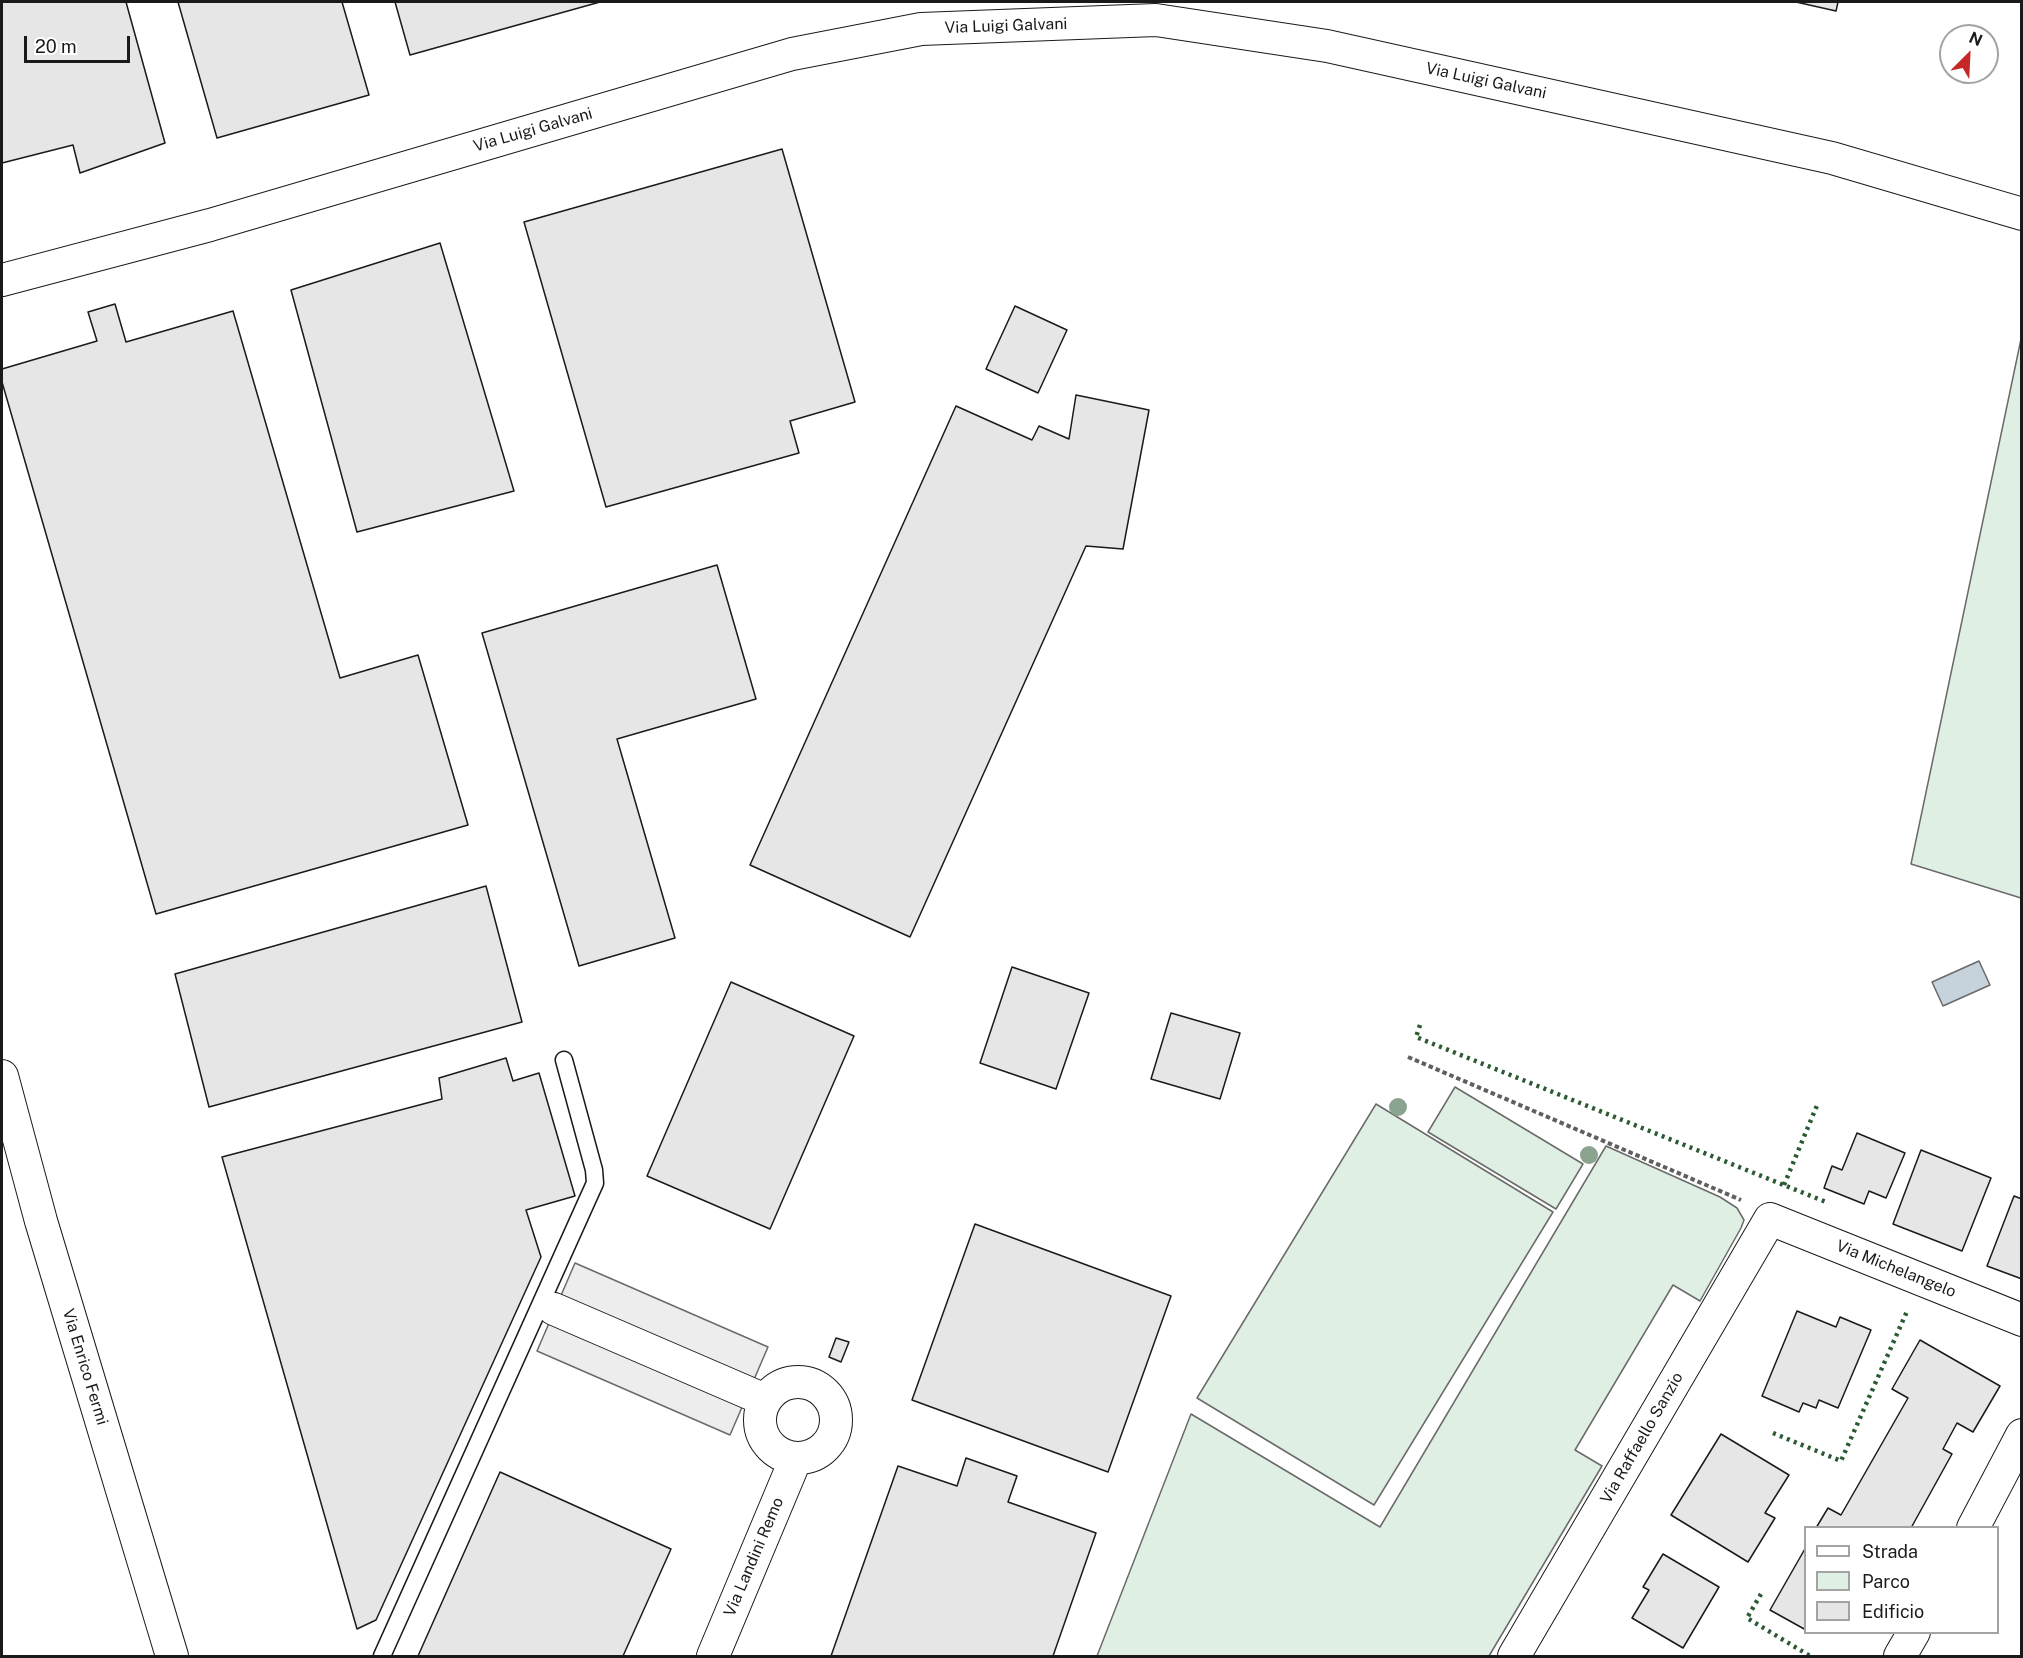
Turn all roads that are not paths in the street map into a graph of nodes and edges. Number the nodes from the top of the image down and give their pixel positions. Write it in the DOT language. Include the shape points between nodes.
graph roads {
  1 [pos="1158,11"];
  2 [pos="2022,214"];
  3 [pos="2,280"];
  4 [pos="564,1060"];
  5 [pos="2,1076"];
  6 [pos="1770,1219"];
  7 [pos="555,1309"];
  8 [pos="2022,1320"];
  9 [pos="765,1400"];
  10 [pos="2022,1436"];
  11 [pos="796,1458"];
  12 [pos="1974,1526"];
  13 [pos="1913,1634"];
  14 [pos="172,1656"];
  15 [pos="382,1656"];
  16 [pos="713,1656"];
  17 [pos="1514,1656"];
  18 [pos="1900,1656"];
  1 -- 2 [label="street, Via Luigi Galvani" via="1832,158"];
  1 -- 3 [label="street, Via Luigi Galvani" via="921,29 792,54 210,225"];
  4 -- 15 [label="lane" via="595,1183"];
  5 -- 14 [label="street, Via Enrico Fermi" via="41,1221"];
  6 -- 8 [label="street, Via Michelangelo"];
  6 -- 17 [label="street, Via Raffaello Sanzio"];
  7 -- 9 [label="street"];
  9 -- 11 [label="street" via="759,1416 760,1430 776,1451"];
  9 -- 11 [label="street" via="781,1385 806,1382 827,1394 833,1404 836,1428 831,1440 812,1455"];
  10 -- 12 [label="street"];
  11 -- 16 [label="street, Via Landini Remo"];
  13 -- 18 [label="street"];
}
